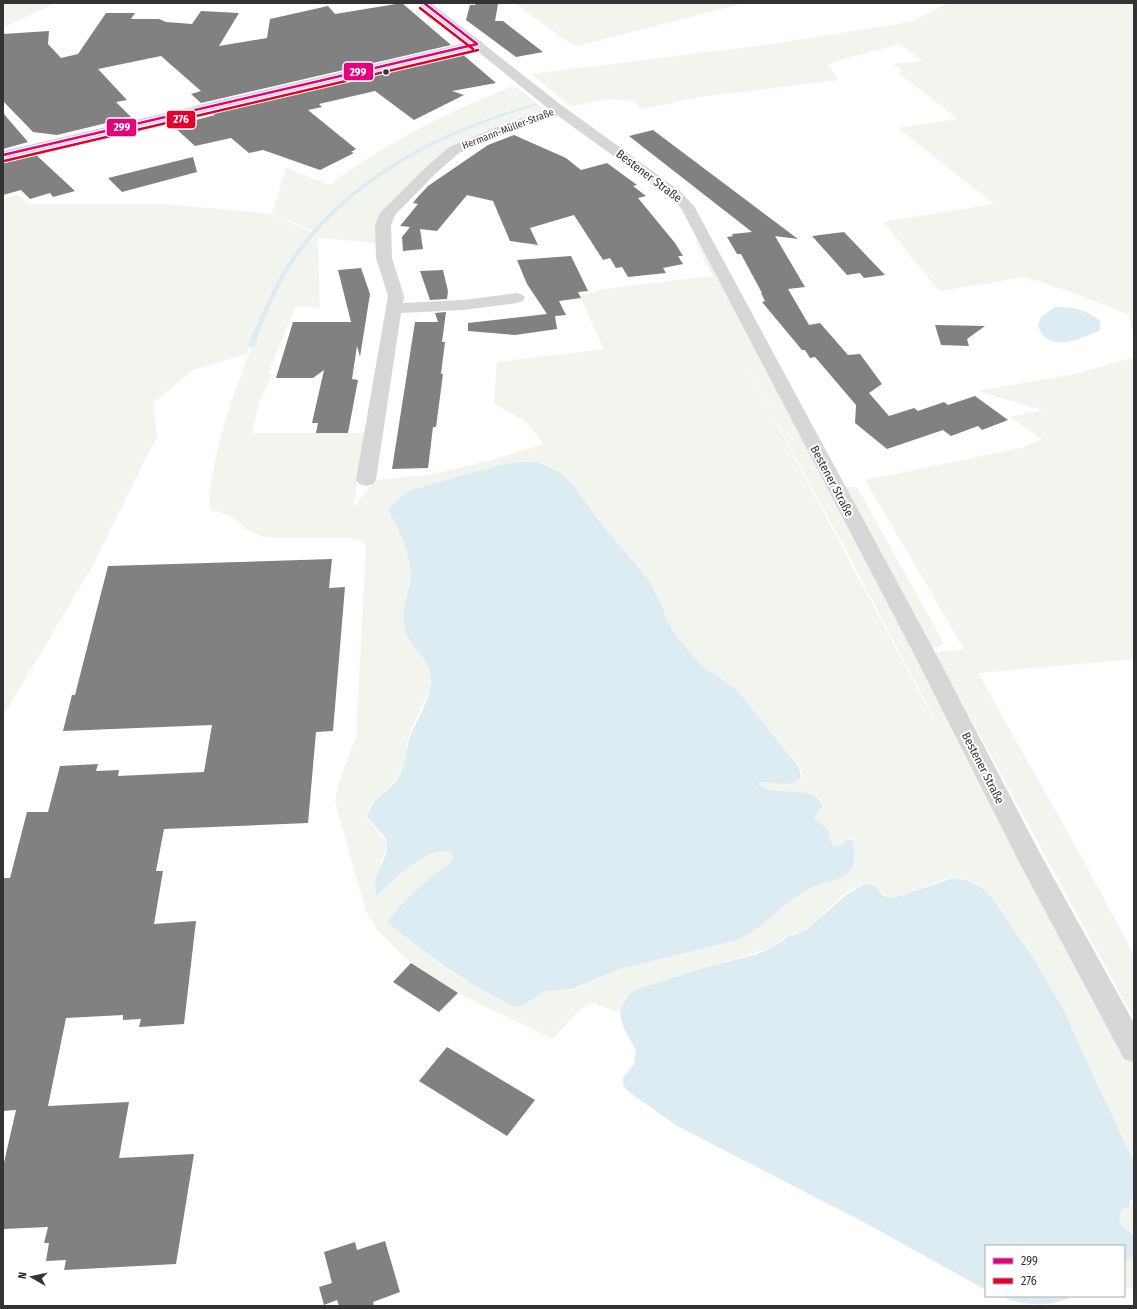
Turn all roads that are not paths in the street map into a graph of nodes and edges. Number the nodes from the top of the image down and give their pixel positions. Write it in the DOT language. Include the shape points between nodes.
graph roads {
  1 [pos="424,3"];
  2 [pos="477,44"];
  3 [pos="557,108"];
  4 [pos="3,155"];
  5 [pos="517,298"];
  6 [pos="394,308"];
  7 [pos="366,480"];
  8 [pos="1134,1050"];
  1 -- 2 [label="street, Bestener Straße"];
  2 -- 3 [label="street, Bestener Straße"];
  2 -- 4 [label="street"];
  3 -- 6 [label="street, Hermann-Müller-Straße" via="454,150 388,213 383,225 384,258 396,296"];
  3 -- 8 [label="street, Bestener Straße" via="675,194 687,206 925,654 1031,860"];
  5 -- 6 [label="street" via="463,306"];
  6 -- 7 [label="street, Hermann-Müller-Straße"];
}
